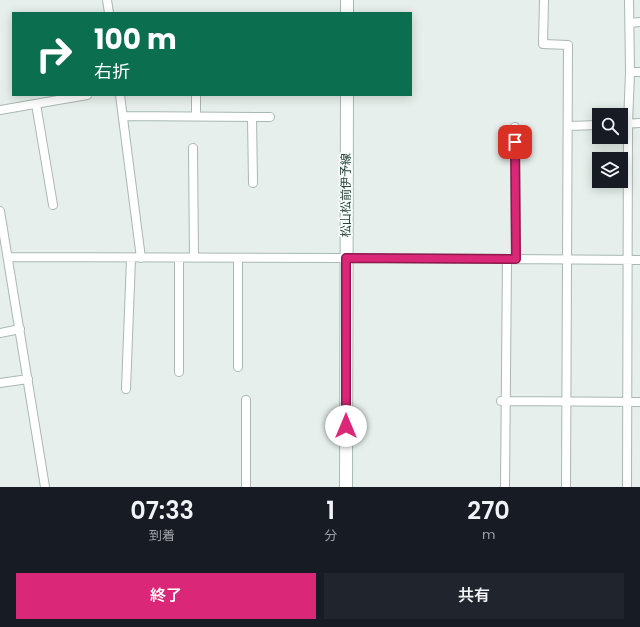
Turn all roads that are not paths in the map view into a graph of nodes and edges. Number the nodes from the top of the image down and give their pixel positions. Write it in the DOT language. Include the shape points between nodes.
graph roads {
  1 [pos="107,0"];
  2 [pos="347,0"];
  3 [pos="544,0"];
  4 [pos="630,0"];
  5 [pos="109,12"];
  6 [pos="347,12"];
  7 [pos="640,22"];
  8 [pos="630,23"];
  9 [pos="630,72"];
  10 [pos="640,72"];
  11 [pos="81,96"];
  12 [pos="120,96"];
  13 [pos="196,96"];
  14 [pos="347,96"];
  15 [pos="36,104"];
  16 [pos="626,108"];
  17 [pos="0,110"];
  18 [pos="122,116"];
  19 [pos="196,116"];
  20 [pos="252,117"];
  21 [pos="270,117"];
  22 [pos="640,123"];
  23 [pos="592,124"];
  24 [pos="628,124"];
  25 [pos="568,126"];
  26 [pos="515,127"];
  27 [pos="624,144"];
  28 [pos="192,148"];
  29 [pos="253,182"];
  30 [pos="53,205"];
  31 [pos="0,211"];
  32 [pos="2,236"];
  33 [pos="8,258"];
  34 [pos="130,258"];
  35 [pos="141,258"];
  36 [pos="179,258"];
  37 [pos="194,258"];
  38 [pos="238,258"];
  39 [pos="346,258"];
  40 [pos="507,259"];
  41 [pos="516,259"];
  42 [pos="567,260"];
  43 [pos="627,260"];
  44 [pos="640,260"];
  45 [pos="20,329"];
  46 [pos="0,333"];
  47 [pos="238,367"];
  48 [pos="179,372"];
  49 [pos="28,379"];
  50 [pos="0,383"];
  51 [pos="126,388"];
  52 [pos="246,400"];
  53 [pos="503,401"];
  54 [pos="567,401"];
  55 [pos="627,402"];
  56 [pos="640,402"];
  57 [pos="45,487"];
  58 [pos="246,487"];
  59 [pos="346,487"];
  60 [pos="505,487"];
  61 [pos="566,487"];
  62 [pos="627,487"];
  1 -- 5 [label="street"];
  2 -- 6 [label="main road"];
  3 -- 25 [label="street" via="543,44 568,45"];
  4 -- 8 [label="street"];
  7 -- 8 [label="street"];
  8 -- 9 [label="street"];
  9 -- 10 [label="street"];
  9 -- 16 [label="street"];
  11 -- 15 [label="street"];
  12 -- 18 [label="street"];
  13 -- 19 [label="street"];
  14 -- 39 [label="main road, 松山松前伊予線"];
  15 -- 17 [label="street"];
  15 -- 30 [label="street"];
  18 -- 19 [label="street"];
  18 -- 35 [label="street"];
  19 -- 20 [label="street"];
  20 -- 21 [label="street"];
  20 -- 29 [label="street"];
  22 -- 24 [label="street"];
  23 -- 25 [label="street"];
  25 -- 42 [label="street"];
  26 -- 41 [label="street"];
  27 -- 43 [label="street"];
  28 -- 37 [label="street"];
  31 -- 32 [label="street"];
  32 -- 33 [label="street"];
  33 -- 34 [label="street"];
  33 -- 45 [label="street"];
  34 -- 35 [label="street"];
  34 -- 51 [label="street"];
  35 -- 36 [label="street"];
  36 -- 37 [label="street"];
  36 -- 48 [label="street"];
  37 -- 38 [label="street"];
  38 -- 39 [label="street"];
  38 -- 47 [label="street"];
  39 -- 40 [label="street"];
  39 -- 59 [label="main road, 松山松前伊予線"];
  40 -- 41 [label="street"];
  40 -- 53 [label="street"];
  41 -- 42 [label="street"];
  42 -- 43 [label="street"];
  42 -- 54 [label="street"];
  43 -- 44 [label="street"];
  43 -- 55 [label="street"];
  45 -- 46 [label="street"];
  45 -- 49 [label="street"];
  49 -- 50 [label="street"];
  49 -- 57 [label="street"];
  52 -- 58 [label="street"];
  53 -- 54 [label="street"];
  53 -- 60 [label="street"];
  54 -- 55 [label="street"];
  54 -- 61 [label="street"];
  55 -- 56 [label="street"];
  55 -- 62 [label="street"];
}
